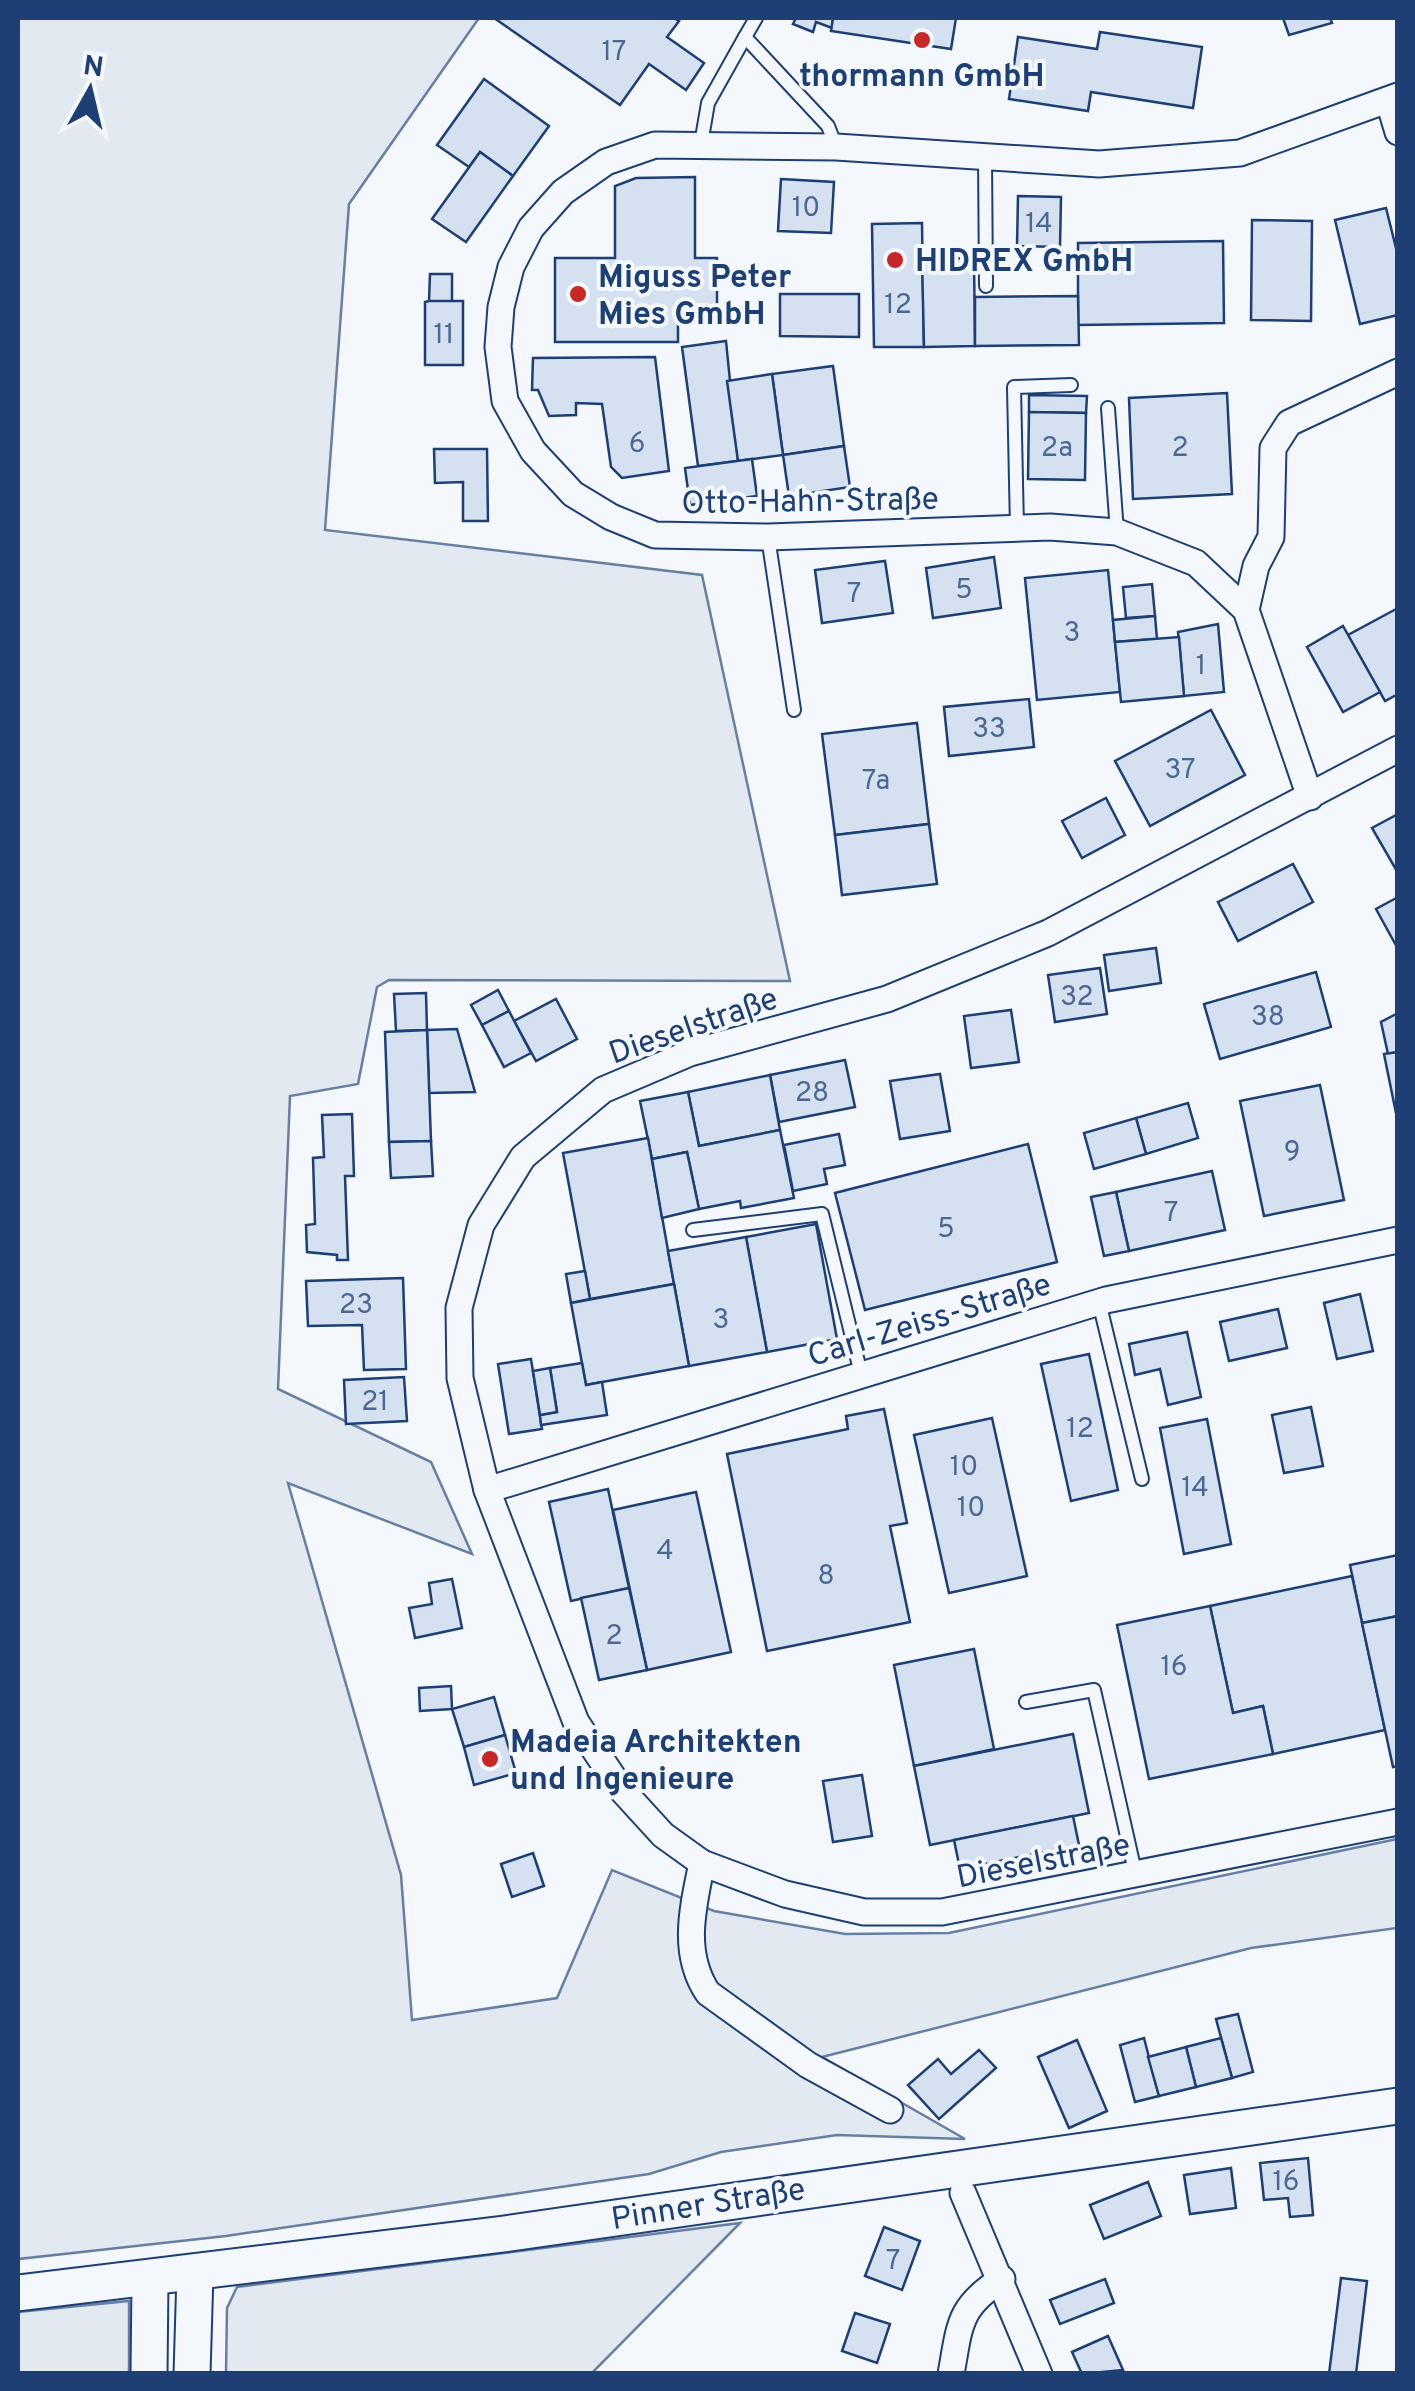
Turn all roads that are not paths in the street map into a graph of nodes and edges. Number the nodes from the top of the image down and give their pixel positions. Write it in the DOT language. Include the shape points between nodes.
graph roads {
  1 [pos="756,18"];
  2 [pos="745,37"];
  3 [pos="1393,99"];
  4 [pos="1398,132"];
  5 [pos="701,144"];
  6 [pos="836,148"];
  7 [pos="985,156"];
  8 [pos="986,286"];
  9 [pos="1398,372"];
  10 [pos="1071,384"];
  11 [pos="1108,408"];
  12 [pos="1017,528"];
  13 [pos="1116,532"];
  14 [pos="768,537"];
  15 [pos="1246,610"];
  16 [pos="794,710"];
  17 [pos="1398,750"];
  18 [pos="1310,797"];
  19 [pos="693,1230"];
  20 [pos="1398,1240"];
  21 [pos="1099,1302"];
  22 [pos="861,1374"];
  23 [pos="1142,1479"];
  24 [pos="488,1490"];
  25 [pos="1026,1702"];
  26 [pos="1398,1822"];
  27 [pos="702,1864"];
  28 [pos="1136,1876"];
  29 [pos="1398,2106"];
  30 [pos="890,2110"];
  31 [pos="963,2193"];
  32 [pos="195,2274"];
  33 [pos="1002,2279"];
  34 [pos="150,2280"];
  35 [pos="18,2293"];
  36 [pos="149,2374"];
  37 [pos="192,2374"];
  38 [pos="951,2374"];
  39 [pos="1039,2374"];
  1 -- 2 [label="lane"];
  2 -- 5 [label="lane" via="708,103"];
  2 -- 6 [label="lane" via="828,126"];
  3 -- 4 [label="street"];
  3 -- 7 [label="street, Otto-Hahn-Straße" via="1240,153 1098,164"];
  5 -- 6 [label="street, Otto-Hahn-Straße"];
  5 -- 14 [label="street, Otto-Hahn-Straße" via="656,145 606,162 563,192 532,228 501,307 505,401 533,451 574,494 611,517 656,535"];
  6 -- 7 [label="street, Otto-Hahn-Straße"];
  7 -- 8 [label="lane"];
  9 -- 15 [label="street" via="1289,424 1273,448 1271,537"];
  10 -- 12 [label="lane" via="1014,387"];
  11 -- 13 [label="lane"];
  12 -- 13 [label="street, Otto-Hahn-Straße"];
  12 -- 14 [label="street, Otto-Hahn-Straße"];
  13 -- 15 [label="street, Otto-Hahn-Straße" via="1196,563"];
  14 -- 16 [label="lane"];
  15 -- 18 [label="street, Otto-Hahn-Straße"];
  17 -- 18 [label="street, Dieselstraße"];
  18 -- 24 [label="street, Dieselstraße" via="1048,934 886,999 690,1053 602,1090 522,1157 480,1225 459,1308 460,1378"];
  19 -- 22 [label="lane" via="822,1214"];
  20 -- 21 [label="street, Carl-Zeiss-Straße"];
  21 -- 22 [label="street, Carl-Zeiss-Straße"];
  21 -- 23 [label="lane"];
  22 -- 24 [label="street, Carl-Zeiss-Straße"];
  24 -- 27 [label="street, Dieselstraße" via="576,1722 621,1789 663,1835"];
  25 -- 28 [label="lane" via="1094,1690"];
  26 -- 28 [label="street, Dieselstraße"];
  27 -- 28 [label="street, Dieselstraße" via="784,1894 864,1912 942,1912"];
  27 -- 30 [label="street" via="690,1942 696,1976 708,1993 808,2065"];
  29 -- 32 [label="street, Pinner Straße"];
  31 -- 33 [label="street"];
  32 -- 34 [label="street, Pinner Straße"];
  32 -- 37 [label="street"];
  33 -- 38 [label="street" via="974,2297 960,2325"];
  33 -- 39 [label="street"];
  34 -- 35 [label="street, Pinner Straße"];
  34 -- 36 [label="street"];
}
